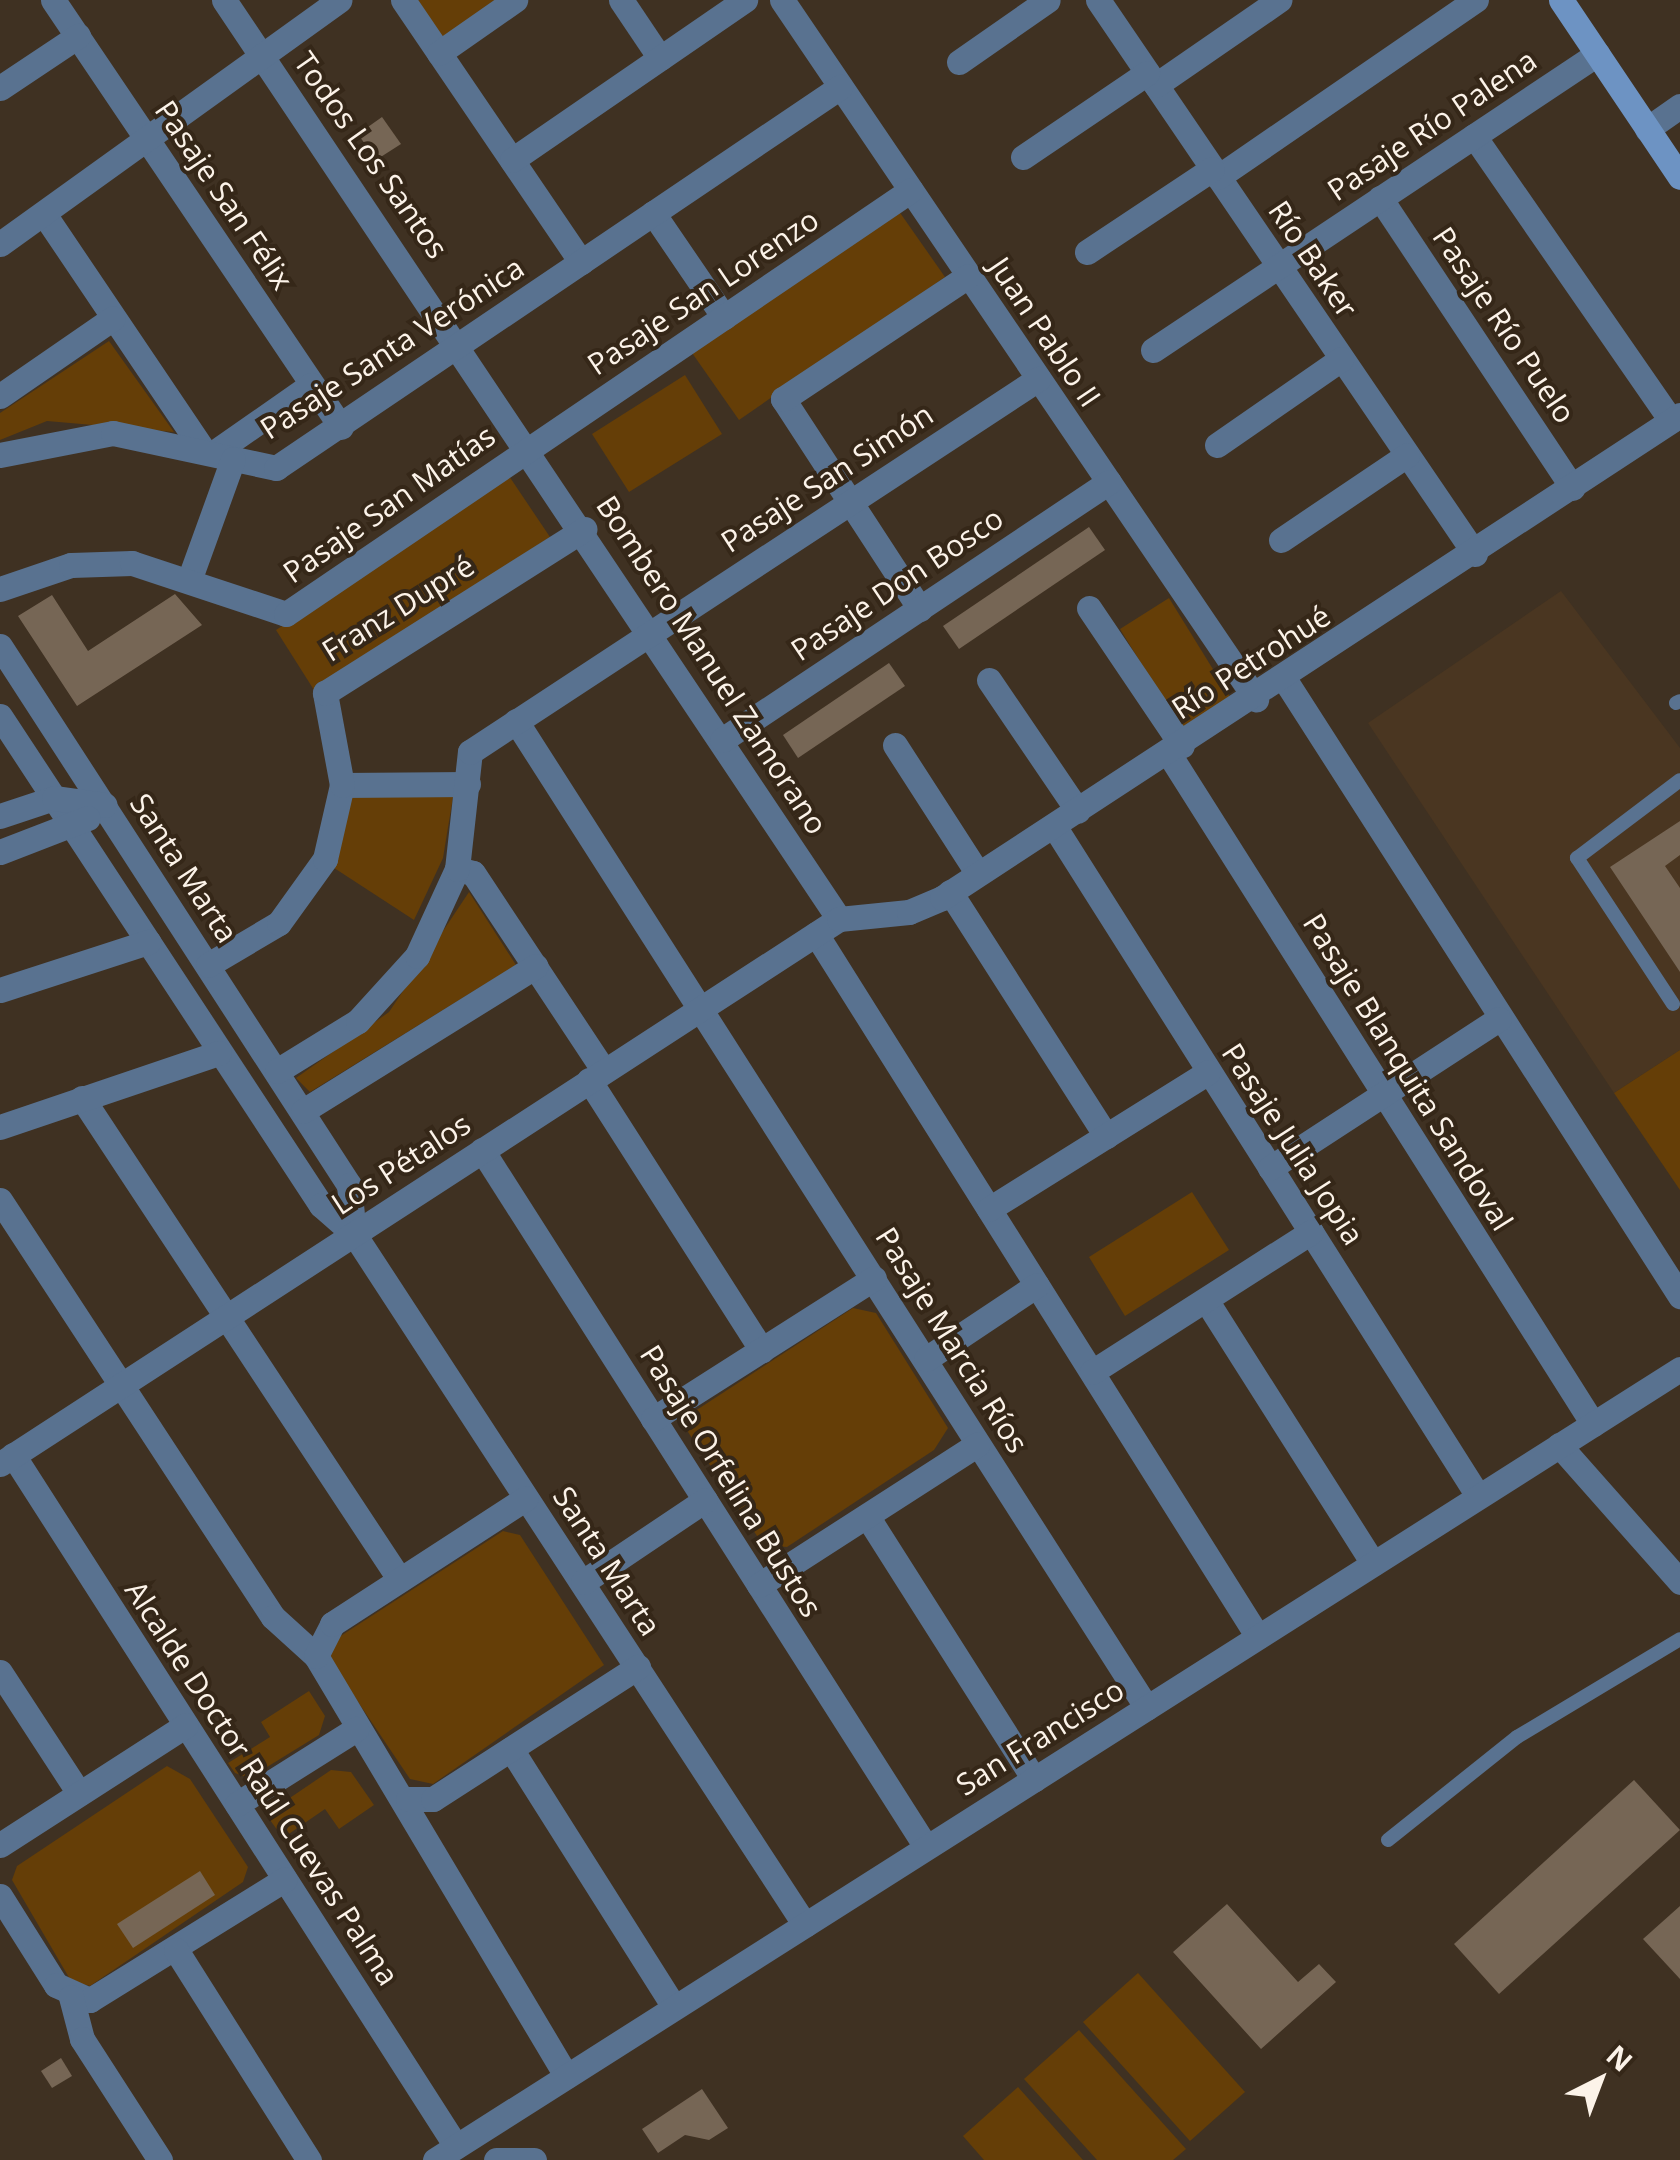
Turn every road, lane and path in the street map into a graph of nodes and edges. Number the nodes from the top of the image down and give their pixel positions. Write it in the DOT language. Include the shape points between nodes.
graph roads {
  1 [pos="53,0"];
  2 [pos="224,0"];
  3 [pos="339,0"];
  4 [pos="403,0"];
  5 [pos="515,0"];
  6 [pos="621,0"];
  7 [pos="745,0"];
  8 [pos="782,0"];
  9 [pos="1048,0"];
  10 [pos="1098,0"];
  11 [pos="1279,0"];
  12 [pos="1476,0"];
  13 [pos="1566,2"];
  14 [pos="78,36"];
  15 [pos="439,53"];
  16 [pos="1596,54"];
  17 [pos="264,56"];
  18 [pos="660,58"];
  19 [pos="959,62"];
  20 [pos="1152,78"];
  21 [pos="840,86"];
  22 [pos="0,88"];
  23 [pos="1680,106"];
  24 [pos="1647,129"];
  25 [pos="1474,136"];
  26 [pos="149,141"];
  27 [pos="1023,157"];
  28 [pos="512,160"];
  29 [pos="1215,173"];
  30 [pos="1680,178"];
  31 [pos="911,190"];
  32 [pos="1380,198"];
  33 [pos="653,213"];
  34 [pos="44,214"];
  35 [pos="0,244"];
  36 [pos="1087,252"];
  37 [pos="581,262"];
  38 [pos="1279,266"];
  39 [pos="968,276"];
  40 [pos="724,317"];
  41 [pos="112,318"];
  42 [pos="460,341"];
  43 [pos="1153,350"];
  44 [pos="1342,358"];
  45 [pos="1038,379"];
  46 [pos="311,384"];
  47 [pos="0,396"];
  48 [pos="1676,418"];
  49 [pos="341,427"];
  50 [pos="1217,445"];
  51 [pos="530,446"];
  52 [pos="216,453"];
  53 [pos="0,455"];
  54 [pos="1407,455"];
  55 [pos="1108,482"];
  56 [pos="1574,488"];
  57 [pos="850,504"];
  58 [pos="584,529"];
  59 [pos="1281,540"];
  60 [pos="1475,554"];
  61 [pos="191,575"];
  62 [pos="0,588"];
  63 [pos="920,608"];
  64 [pos="1089,608"];
  65 [pos="650,630"];
  66 [pos="0,646"];
  67 [pos="989,680"];
  68 [pos="1285,680"];
  69 [pos="1256,699"];
  70 [pos="0,716"];
  71 [pos="516,720"];
  72 [pos="722,740"];
  73 [pos="895,745"];
  74 [pos="1175,750"];
  75 [pos="1680,780"];
  76 [pos="468,784"];
  77 [pos="342,785"];
  78 [pos="54,798"];
  79 [pos="104,805"];
  80 [pos="1078,811"];
  81 [pos="0,816"];
  82 [pos="1054,826"];
  83 [pos="74,828"];
  84 [pos="0,852"];
  85 [pos="457,869"];
  86 [pos="978,874"];
  87 [pos="950,892"];
  88 [pos="839,919"];
  89 [pos="816,934"];
  90 [pos="148,942"];
  91 [pos="208,965"];
  92 [pos="536,966"];
  93 [pos="0,990"];
  94 [pos="1673,1004"];
  95 [pos="704,1006"];
  96 [pos="1500,1019"];
  97 [pos="219,1053"];
  98 [pos="277,1070"];
  99 [pos="1208,1072"];
  100 [pos="596,1075"];
  101 [pos="1384,1094"];
  102 [pos="82,1098"];
  103 [pos="304,1111"];
  104 [pos="0,1128"];
  105 [pos="1106,1136"];
  106 [pos="482,1150"];
  107 [pos="1270,1168"];
  108 [pos="0,1200"];
  109 [pos="989,1209"];
  110 [pos="1311,1232"];
  111 [pos="354,1234"];
  112 [pos="874,1278"];
  113 [pos="1037,1285"];
  114 [pos="1680,1296"];
  115 [pos="1206,1300"];
  116 [pos="228,1316"];
  117 [pos="762,1350"];
  118 [pos="926,1360"];
  119 [pos="1680,1370"];
  120 [pos="1092,1372"];
  121 [pos="121,1386"];
  122 [pos="653,1419"];
  123 [pos="1593,1424"];
  124 [pos="978,1444"];
  125 [pos="1559,1445"];
  126 [pos="6,1460"];
  127 [pos="1478,1496"];
  128 [pos="526,1498"];
  129 [pos="705,1500"];
  130 [pos="867,1516"];
  131 [pos="1374,1563"];
  132 [pos="400,1580"];
  133 [pos="583,1582"];
  134 [pos="1680,1582"];
  135 [pos="759,1585"];
  136 [pos="1258,1636"];
  137 [pos="1680,1638"];
  138 [pos="316,1656"];
  139 [pos="638,1668"];
  140 [pos="0,1672"];
  141 [pos="1146,1708"];
  142 [pos="186,1725"];
  143 [pos="356,1729"];
  144 [pos="511,1749"];
  145 [pos="1034,1779"];
  146 [pos="79,1793"];
  147 [pos="408,1799"];
  148 [pos="237,1804"];
  149 [pos="1388,1840"];
  150 [pos="0,1845"];
  151 [pos="926,1848"];
  152 [pos="285,1878"];
  153 [pos="0,1896"];
  154 [pos="805,1925"];
  155 [pos="10,1935"];
  156 [pos="176,1950"];
  157 [pos="71,1998"];
  158 [pos="674,2007"];
  159 [pos="566,2076"];
  160 [pos="446,2153"];
  161 [pos="160,2160"];
  162 [pos="309,2160"];
  163 [pos="496,2160"];
  164 [pos="534,2160"];
  1 -- 14 [label="street, Pasaje San Félix"];
  2 -- 17 [label="street, Todos Los Santos"];
  3 -- 17 [label="street"];
  4 -- 15 [label="street"];
  5 -- 15 [label="street"];
  6 -- 18 [label="street"];
  7 -- 18 [label="street"];
  8 -- 21 [label="street, Juan Pablo II"];
  9 -- 19 [label="street"];
  10 -- 20 [label="street, Río Baker"];
  11 -- 20 [label="street"];
  12 -- 29 [label="street"];
  13 -- 16 [label="street"];
  14 -- 22 [label="street"];
  14 -- 26 [label="street, Pasaje San Félix"];
  15 -- 28 [label="street"];
  16 -- 24 [label="street"];
  16 -- 25 [label="street, Pasaje Río Palena"];
  17 -- 26 [label="street"];
  17 -- 42 [label="street, Todos Los Santos"];
  18 -- 28 [label="street"];
  20 -- 27 [label="street"];
  20 -- 29 [label="street, Río Baker"];
  21 -- 31 [label="street, Juan Pablo II"];
  21 -- 33 [label="street, Pasaje Santa Verónica"];
  23 -- 24 [label="street"];
  24 -- 30 [label="street"];
  25 -- 32 [label="street, Pasaje Río Palena"];
  25 -- 48 [label="street"];
  26 -- 34 [label="street"];
  26 -- 46 [label="street, Pasaje San Félix"];
  28 -- 37 [label="street"];
  29 -- 36 [label="street"];
  29 -- 38 [label="street, Río Baker"];
  31 -- 39 [label="street, Juan Pablo II"];
  31 -- 40 [label="street, Pasaje San Lorenzo"];
  32 -- 38 [label="street, Pasaje Río Palena"];
  32 -- 56 [label="street, Pasaje Río Puelo"];
  33 -- 37 [label="street, Pasaje Santa Verónica"];
  33 -- 40 [label="street"];
  34 -- 35 [label="street"];
  34 -- 41 [label="street"];
  37 -- 42 [label="street, Pasaje Santa Verónica"];
  38 -- 43 [label="street, Pasaje Río Palena"];
  38 -- 44 [label="street, Río Baker"];
  39 -- 45 [label="street, Juan Pablo II"];
  39 -- 57 [label="street" via="783,399"];
  40 -- 51 [label="street, Pasaje San Lorenzo"];
  41 -- 47 [label="street"];
  41 -- 52 [label="street"];
  42 -- 49 [label="street, Pasaje Santa Verónica"];
  42 -- 51 [label="street, Todos Los Santos"];
  44 -- 50 [label="street"];
  44 -- 54 [label="street, Río Baker"];
  45 -- 55 [label="street, Juan Pablo II"];
  45 -- 57 [label="street, Pasaje San Simón"];
  46 -- 49 [label="street, Pasaje San Félix"];
  46 -- 52 [label="street"];
  48 -- 56 [label="street, Río Petrohué"];
  49 -- 52 [label="street, Pasaje Santa Verónica" via="276,468"];
  51 -- 58 [label="street, Bombero Manuel Zamorano"];
  51 -- 61 [label="street, Pasaje San Matías" via="286,614 262,612"];
  52 -- 53 [label="street, Pasaje Santa Verónica" via="113,433"];
  52 -- 61 [label="street"];
  54 -- 59 [label="street"];
  54 -- 60 [label="street, Río Baker"];
  55 -- 63 [label="street, Pasaje Don Bosco"];
  55 -- 69 [label="street, Juan Pablo II"];
  56 -- 60 [label="street, Río Petrohué"];
  57 -- 63 [label="street"];
  57 -- 65 [label="street, Pasaje San Simón"];
  58 -- 65 [label="street, Bombero Manuel Zamorano"];
  58 -- 77 [label="street, Franz Dupré" via="324,693"];
  60 -- 68 [label="street, Río Petrohué"];
  61 -- 62 [label="street, Pasaje San Matías" via="101,562"];
  63 -- 72 [label="street, Pasaje Don Bosco"];
  64 -- 74 [label="street, Pasaje Blanquita Sandoval"];
  65 -- 71 [label="street, Pasaje San Simón"];
  65 -- 72 [label="street, Bombero Manuel Zamorano"];
  66 -- 79 [label="street, Santa Marta"];
  67 -- 80 [label="street"];
  68 -- 69 [label="street, Río Petrohué"];
  68 -- 96 [label="street"];
  69 -- 74 [label="street, Río Petrohué"];
  70 -- 78 [label="street, Santa Marta"];
  71 -- 76 [label="street, Pasaje San Simón" via="470,752"];
  71 -- 95 [label="street, Pasaje Marcia Ríos"];
  72 -- 88 [label="street, Bombero Manuel Zamorano"];
  73 -- 86 [label="street"];
  74 -- 80 [label="street, Río Petrohué"];
  74 -- 101 [label="street, Pasaje Blanquita Sandoval"];
  75 -- 94 [label="lane" via="1576,858"];
  76 -- 77 [label="street"];
  76 -- 85 [label="street"];
  77 -- 91 [label="street, Franz Dupré" via="332,841 306,892 279,923"];
  78 -- 79 [label="street"];
  78 -- 81 [label="street"];
  78 -- 83 [label="street, Santa Marta"];
  79 -- 83 [label="street"];
  79 -- 91 [label="street, Santa Marta"];
  80 -- 82 [label="street, Río Petrohué"];
  82 -- 86 [label="street, Río Petrohué"];
  82 -- 99 [label="street, Pasaje Julia Jopia"];
  83 -- 84 [label="street"];
  83 -- 90 [label="street, Santa Marta"];
  85 -- 92 [label="street" via="474,872"];
  85 -- 98 [label="street" via="425,942 390,990"];
  86 -- 87 [label="street, Río Petrohué"];
  87 -- 88 [label="street, Río Petrohué" via="908,912"];
  87 -- 105 [label="street"];
  88 -- 89 [label="street, Los Pétalos"];
  89 -- 95 [label="street, Los Pétalos"];
  89 -- 109 [label="street"];
  90 -- 93 [label="street"];
  90 -- 97 [label="street, Santa Marta"];
  91 -- 98 [label="street, Santa Marta"];
  92 -- 100 [label="street"];
  92 -- 103 [label="street"];
  95 -- 100 [label="street, Los Pétalos"];
  95 -- 112 [label="street, Pasaje Marcia Ríos"];
  96 -- 101 [label="street"];
  96 -- 114 [label="street"];
  97 -- 102 [label="street"];
  97 -- 111 [label="street, Santa Marta" via="321,1204"];
  98 -- 103 [label="street, Santa Marta"];
  99 -- 105 [label="street"];
  99 -- 107 [label="street, Pasaje Julia Jopia"];
  100 -- 106 [label="street, Los Pétalos"];
  100 -- 117 [label="street"];
  101 -- 107 [label="street"];
  101 -- 123 [label="street, Pasaje Blanquita Sandoval"];
  102 -- 104 [label="street"];
  102 -- 116 [label="street"];
  103 -- 111 [label="street, Santa Marta" via="356,1202"];
  105 -- 109 [label="street"];
  106 -- 111 [label="street, Los Pétalos"];
  106 -- 122 [label="street, Pasaje Orfelina Bustos"];
  107 -- 110 [label="street, Pasaje Julia Jopia"];
  108 -- 121 [label="street"];
  109 -- 113 [label="street"];
  110 -- 115 [label="street"];
  110 -- 127 [label="street, Pasaje Julia Jopia"];
  111 -- 116 [label="street, Los Pétalos"];
  111 -- 128 [label="street, Santa Marta"];
  112 -- 117 [label="street"];
  112 -- 118 [label="street, Pasaje Marcia Ríos"];
  113 -- 118 [label="street"];
  113 -- 120 [label="street"];
  115 -- 120 [label="street"];
  115 -- 131 [label="street"];
  116 -- 121 [label="street, Los Pétalos"];
  116 -- 132 [label="street"];
  117 -- 122 [label="street"];
  118 -- 124 [label="street, Pasaje Marcia Ríos"];
  119 -- 123 [label="street, San Francisco"];
  120 -- 136 [label="street"];
  121 -- 126 [label="street, Los Pétalos"];
  121 -- 138 [label="street" via="273,1617"];
  122 -- 129 [label="street, Pasaje Orfelina Bustos"];
  123 -- 125 [label="street, San Francisco"];
  124 -- 130 [label="street"];
  124 -- 141 [label="street, Pasaje Marcia Ríos"];
  125 -- 127 [label="street, San Francisco"];
  125 -- 134 [label="street"];
  126 -- 142 [label="street, Alcalde Doctor Raúl Cuevas Palma"];
  127 -- 131 [label="street, San Francisco"];
  128 -- 132 [label="street"];
  128 -- 133 [label="street, Santa Marta"];
  129 -- 133 [label="street"];
  129 -- 135 [label="street, Pasaje Orfelina Bustos"];
  130 -- 135 [label="street"];
  130 -- 145 [label="street"];
  131 -- 136 [label="street, San Francisco"];
  132 -- 138 [label="street" via="332,1624"];
  133 -- 139 [label="street, Santa Marta"];
  135 -- 151 [label="street, Pasaje Orfelina Bustos"];
  136 -- 141 [label="street, San Francisco"];
  137 -- 149 [label="lane" via="1517,1737"];
  138 -- 143 [label="street"];
  139 -- 144 [label="street"];
  139 -- 154 [label="street, Santa Marta"];
  140 -- 146 [label="street"];
  141 -- 145 [label="street, San Francisco"];
  142 -- 146 [label="street"];
  142 -- 148 [label="street, Alcalde Doctor Raúl Cuevas Palma"];
  143 -- 147 [label="street"];
  143 -- 148 [label="street"];
  144 -- 147 [label="street" via="433,1799"];
  144 -- 158 [label="street"];
  145 -- 151 [label="street, San Francisco"];
  146 -- 150 [label="street"];
  147 -- 159 [label="street" via="426,1852"];
  148 -- 152 [label="street, Alcalde Doctor Raúl Cuevas Palma"];
  151 -- 154 [label="street, San Francisco"];
  152 -- 156 [label="street"];
  152 -- 160 [label="street, Alcalde Doctor Raúl Cuevas Palma"];
  153 -- 155 [label="street"];
  154 -- 158 [label="street, San Francisco"];
  155 -- 157 [label="street"];
  156 -- 157 [label="street" via="107,1995"];
  156 -- 162 [label="street"];
  157 -- 161 [label="street" via="82,2038"];
  158 -- 159 [label="street, San Francisco"];
  159 -- 160 [label="street, San Francisco"];
  163 -- 164 [label="street"];
}
